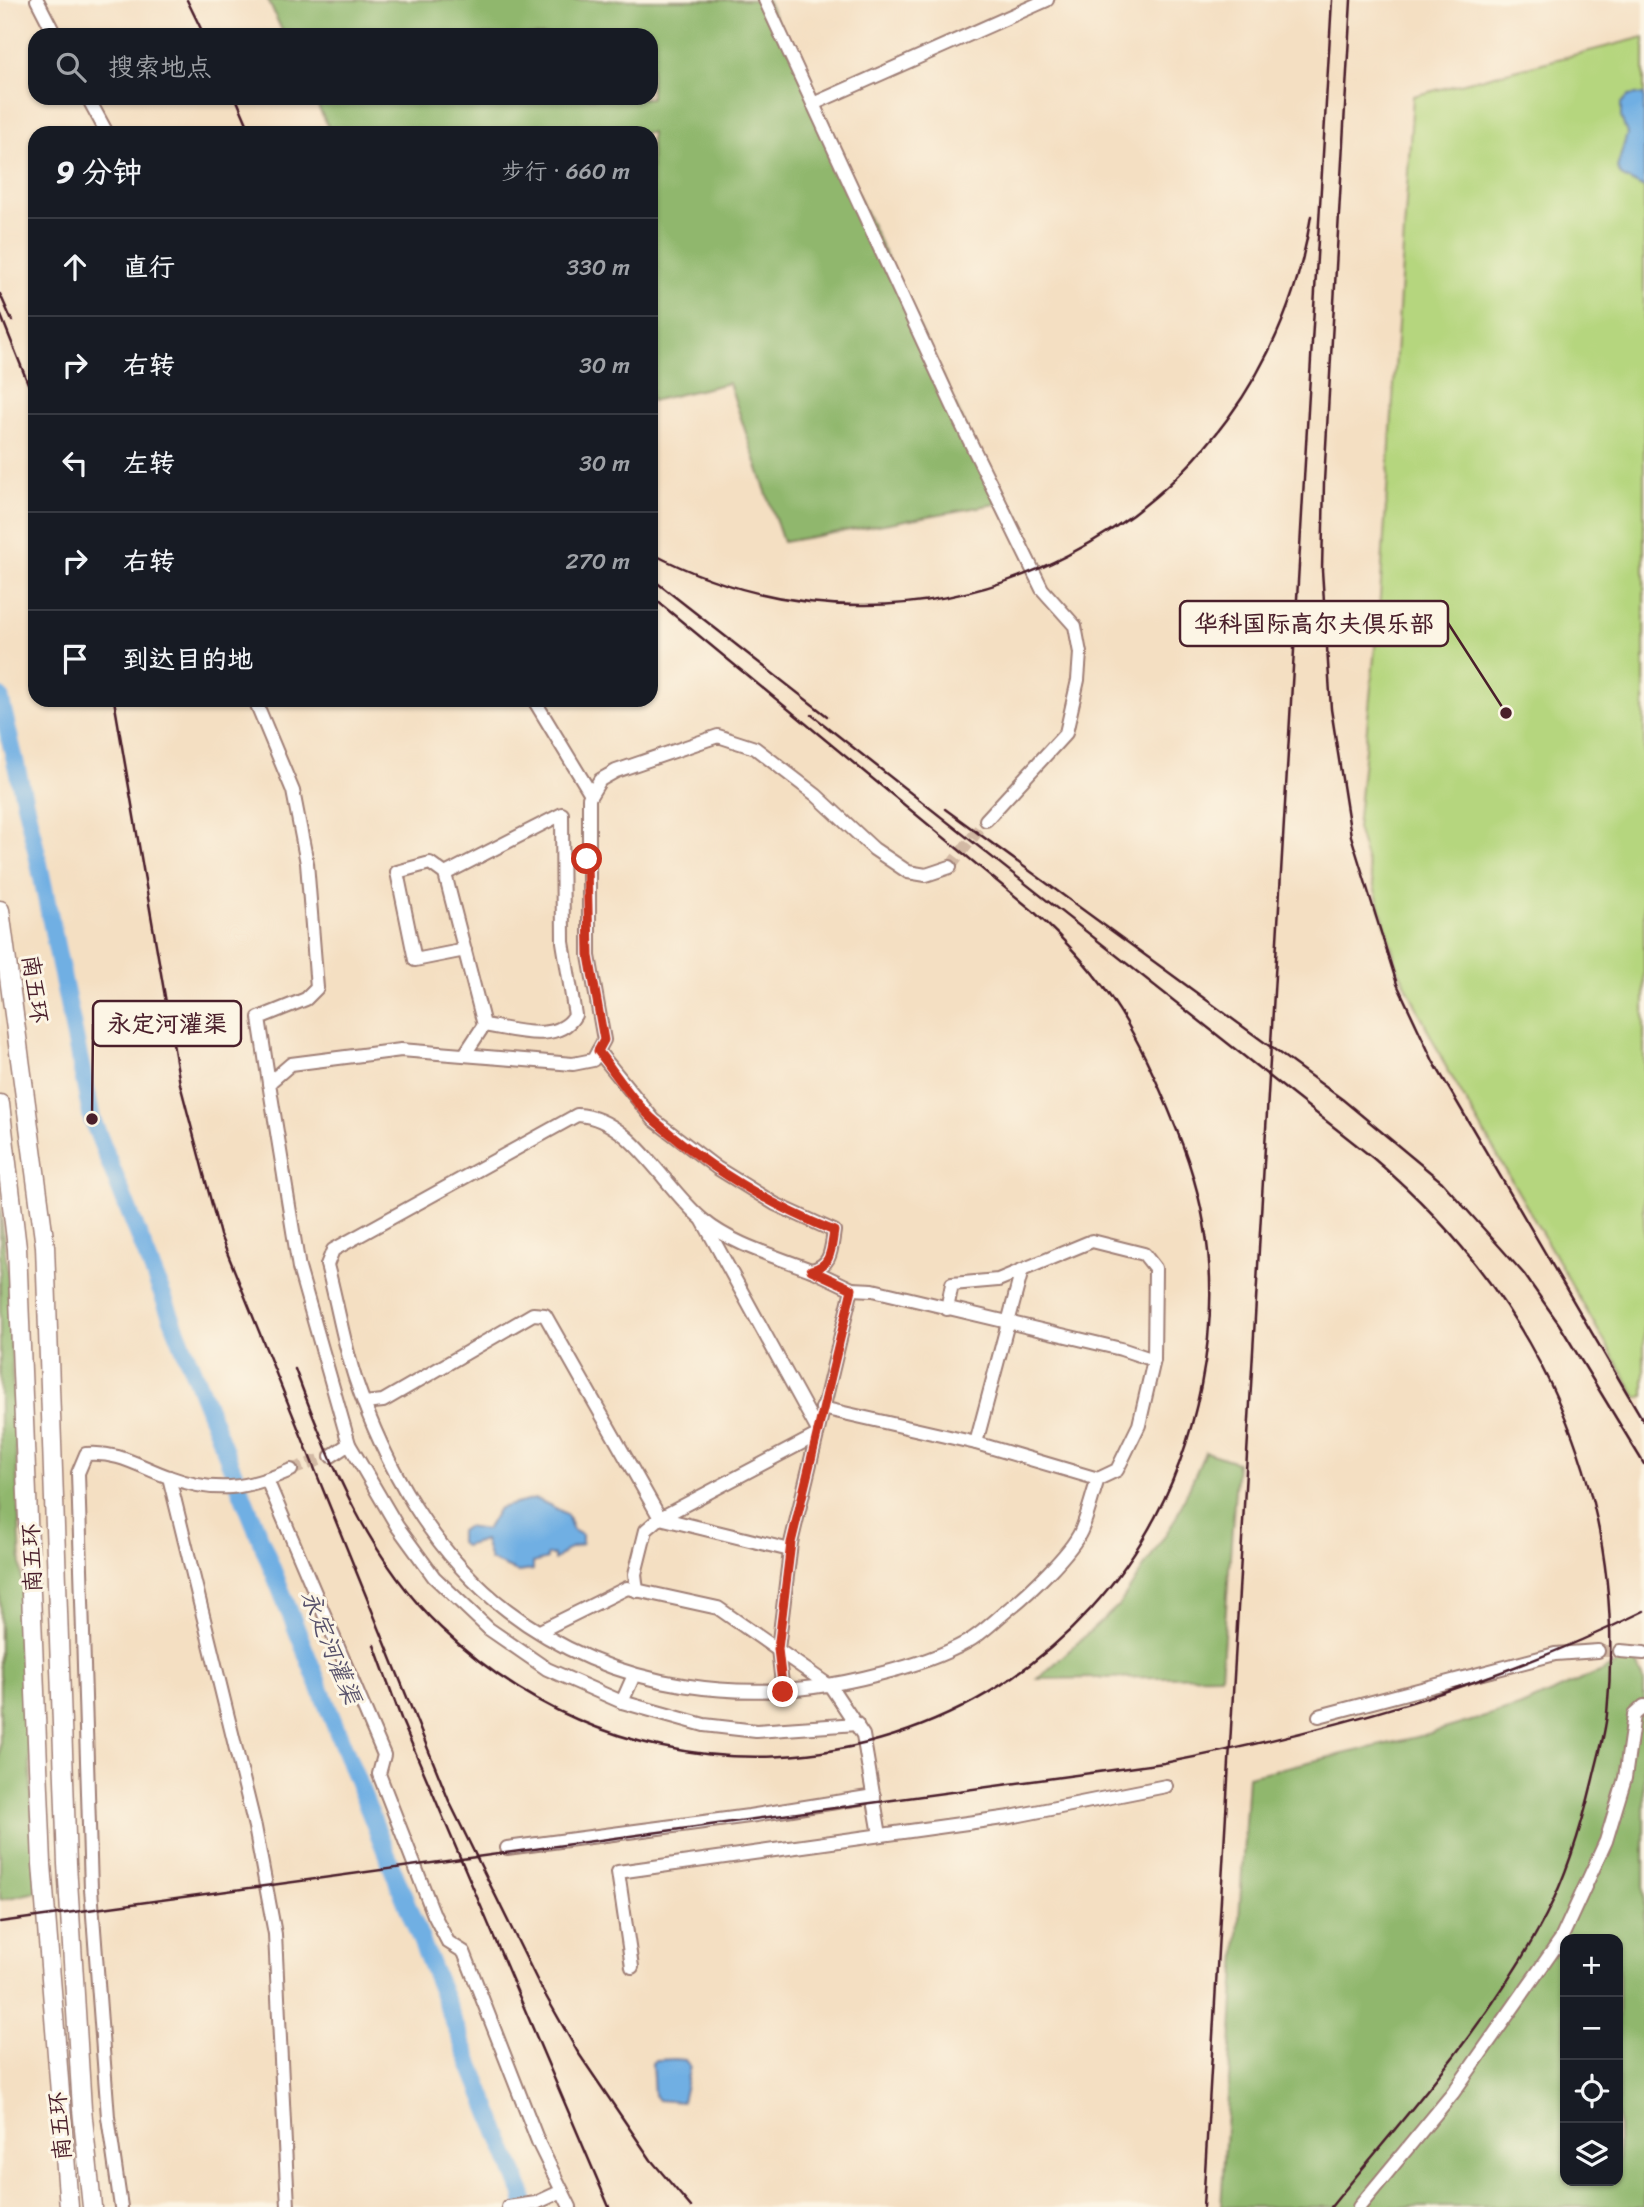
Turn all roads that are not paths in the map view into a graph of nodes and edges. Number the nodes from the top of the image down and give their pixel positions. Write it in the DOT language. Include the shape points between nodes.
graph roads {
  1 [pos="37,0"];
  2 [pos="765,0"];
  3 [pos="1047,0"];
  4 [pos="51,28"];
  5 [pos="813,104"];
  6 [pos="92,105"];
  7 [pos="103,126"];
  8 [pos="259,707"];
  9 [pos="538,707"];
  10 [pos="591,794"];
  11 [pos="986,820"];
  12 [pos="950,867"];
  13 [pos="445,874"];
  14 [pos="0,909"];
  15 [pos="465,950"];
  16 [pos="484,1025"];
  17 [pos="598,1051"];
  18 [pos="465,1054"];
  19 [pos="269,1083"];
  20 [pos="0,1104"];
  21 [pos="703,1220"];
  22 [pos="811,1270"];
  23 [pos="1021,1270"];
  24 [pos="852,1289"];
  25 [pos="947,1309"];
  26 [pos="1007,1322"];
  27 [pos="1154,1360"];
  28 [pos="355,1376"];
  29 [pos="332,1381"];
  30 [pos="364,1403"];
  31 [pos="821,1408"];
  32 [pos="816,1433"];
  33 [pos="976,1443"];
  34 [pos="349,1444"];
  35 [pos="331,1456"];
  36 [pos="291,1470"];
  37 [pos="169,1477"];
  38 [pos="1098,1479"];
  39 [pos="266,1480"];
  40 [pos="660,1518"];
  41 [pos="790,1550"];
  42 [pos="637,1591"];
  43 [pos="540,1631"];
  44 [pos="778,1649"];
  45 [pos="1598,1651"];
  46 [pos="1620,1651"];
  47 [pos="1644,1653"];
  48 [pos="634,1675"];
  49 [pos="831,1686"];
  50 [pos="783,1692"];
  51 [pos="622,1702"];
  52 [pos="1644,1706"];
  53 [pos="1319,1716"];
  54 [pos="857,1724"];
  55 [pos="1166,1786"];
  56 [pos="874,1796"];
  57 [pos="880,1835"];
  58 [pos="507,1847"];
  59 [pos="632,1967"];
  60 [pos="562,2191"];
  61 [pos="513,2206"];
  62 [pos="69,2207"];
  63 [pos="92,2207"];
  64 [pos="121,2207"];
  65 [pos="288,2207"];
  66 [pos="508,2207"];
  67 [pos="570,2207"];
  68 [pos="1359,2207"];
  1 -- 4 [label="street"];
  2 -- 5 [label="street"];
  3 -- 5 [label="street"];
  5 -- 11 [label="street" via="1042,589 1075,626 1078,680 1066,733"];
  6 -- 7 [label="street"];
  8 -- 19 [label="street" via="293,791 307,863 317,988 306,999 259,1018"];
  9 -- 10 [label="street"];
  10 -- 12 [label="street" via="600,780 616,771 718,736 755,748 816,795 874,849 908,872 926,875"];
  10 -- 17 [label="street" via="589,956 604,1040"];
  13 -- 15 [label="street"];
  13 -- 15 [label="street" via="430,863 397,872 415,960"];
  13 -- 16 [label="street" via="562,814 563,942 575,1015 559,1030 541,1033"];
  14 -- 63 [label="highway, 南五环" via="45,1246 67,1864"];
  15 -- 16 [label="street"];
  16 -- 18 [label="street"];
  17 -- 18 [label="street" via="593,1060 573,1064"];
  17 -- 22 [label="street" via="654,1120 717,1168 775,1204 834,1231 829,1261"];
  18 -- 19 [label="street" via="401,1050 291,1064"];
  19 -- 29 [label="street" via="299,1268"];
  20 -- 62 [label="highway, 南五环" via="17,1248 41,1864"];
  21 -- 22 [label="street" via="737,1241"];
  21 -- 28 [label="street" via="614,1125 577,1115 333,1250 327,1265"];
  21 -- 32 [label="street"];
  22 -- 24 [label="street"];
  23 -- 25 [label="street" via="998,1280 952,1284"];
  23 -- 26 [label="street"];
  23 -- 27 [label="street" via="1092,1241 1144,1254 1155,1268"];
  24 -- 25 [label="street"];
  24 -- 31 [label="street"];
  25 -- 26 [label="street"];
  26 -- 27 [label="street"];
  26 -- 33 [label="street"];
  27 -- 38 [label="street" via="1139,1425 1117,1470"];
  28 -- 29 [label="street"];
  28 -- 30 [label="street"];
  29 -- 34 [label="street"];
  30 -- 40 [label="street" via="383,1401 533,1314 545,1315"];
  30 -- 43 [label="street" via="421,1517 492,1597"];
  31 -- 32 [label="street"];
  31 -- 33 [label="street"];
  32 -- 40 [label="street"];
  32 -- 41 [label="street"];
  33 -- 38 [label="street"];
  34 -- 35 [label="street"];
  34 -- 51 [label="street" via="397,1526 443,1586 489,1629 547,1669"];
  36 -- 39 [label="street"];
  37 -- 39 [label="street" via="222,1490"];
  37 -- 64 [label="street" via="130,1458 104,1452 86,1454 78,1473 91,1889 108,2117"];
  37 -- 65 [label="street" via="255,1827 275,1934"];
  38 -- 49 [label="street" via="1080,1533 1029,1593 968,1642 910,1666"];
  39 -- 60 [label="street" via="384,1755 379,1774 434,1914 448,1942 464,1952"];
  40 -- 41 [label="street"];
  40 -- 42 [label="street" via="646,1530 635,1574"];
  41 -- 44 [label="street"];
  42 -- 43 [label="street" via="627,1588"];
  42 -- 44 [label="street" via="718,1608"];
  43 -- 48 [label="street" via="564,1647"];
  44 -- 49 [label="street"];
  44 -- 50 [label="street"];
  45 -- 53 [label="street" via="1555,1654"];
  46 -- 47 [label="street"];
  48 -- 50 [label="street" via="694,1689"];
  48 -- 51 [label="street"];
  49 -- 50 [label="street"];
  49 -- 54 [label="street"];
  51 -- 54 [label="street" via="704,1725 756,1731"];
  52 -- 68 [label="street" via="1634,1716 1625,1779 1606,1841 1561,1939 1453,2093"];
  54 -- 56 [label="street"];
  55 -- 57 [label="street" via="1010,1817"];
  56 -- 57 [label="street"];
  56 -- 58 [label="street"];
  57 -- 59 [label="street" via="618,1872"];
  60 -- 61 [label="street" via="536,2203"];
  60 -- 67 [label="street"];
  61 -- 66 [label="street"];
}
